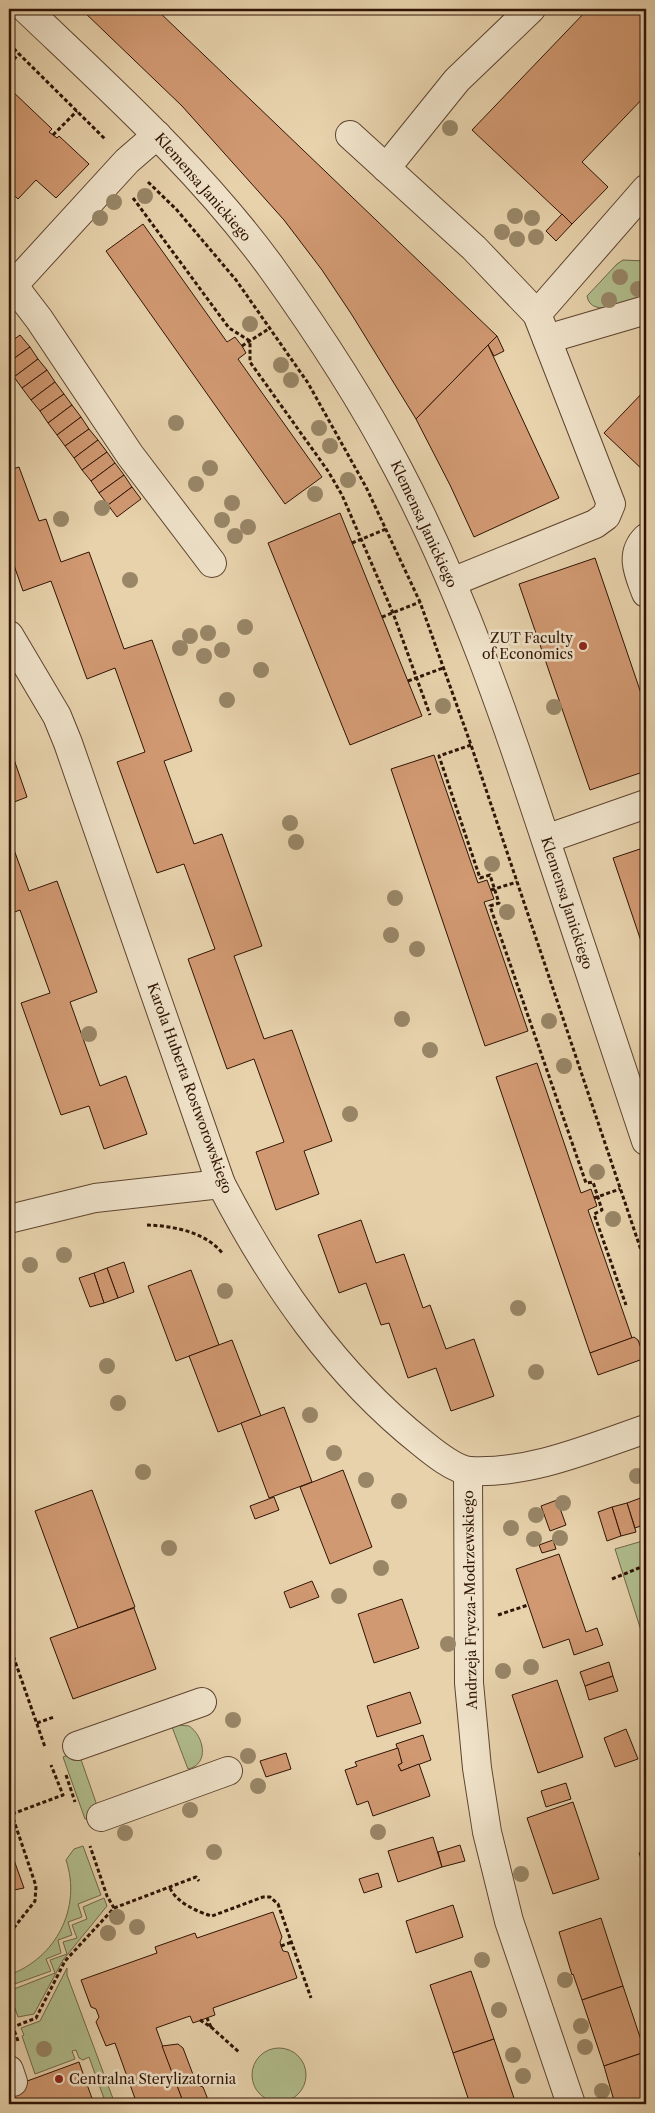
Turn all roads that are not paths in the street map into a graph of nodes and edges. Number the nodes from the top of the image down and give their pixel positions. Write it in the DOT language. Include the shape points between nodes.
graph roads {
  1 [pos="26,9"];
  2 [pos="531,9"];
  3 [pos="157,134"];
  4 [pos="350,135"];
  5 [pos="386,168"];
  6 [pos="646,189"];
  7 [pos="11,287"];
  8 [pos="646,310"];
  9 [pos="537,314"];
  10 [pos="547,339"];
  11 [pos="646,538"];
  12 [pos="212,563"];
  13 [pos="452,582"];
  14 [pos="646,593"];
  15 [pos="9,635"];
  16 [pos="646,804"];
  17 [pos="546,839"];
  18 [pos="646,1141"];
  19 [pos="221,1184"];
  20 [pos="9,1219"];
  21 [pos="646,1429"];
  22 [pos="468,1471"];
  23 [pos="202,1702"];
  24 [pos="77,1746"];
  25 [pos="228,1771"];
  26 [pos="102,1817"];
  27 [pos="571,2104"];
  1 -- 3 [label="street, Klemensa Janickiego"];
  2 -- 5 [label="street" via="457,80"];
  3 -- 7 [label="street" via="127,161"];
  3 -- 13 [label="street, Klemensa Janickiego" via="242,231 319,336 398,468"];
  4 -- 5 [label="street"];
  5 -- 9 [label="street" via="474,248"];
  6 -- 9 [label="street"];
  7 -- 12 [label="street" via="39,319 130,455"];
  8 -- 10 [label="street"];
  9 -- 10 [label="street"];
  10 -- 13 [label="street" via="611,504 606,516 596,524"];
  11 -- 14 [label="street" via="639,545 635,564"];
  13 -- 17 [label="street, Klemensa Janickiego" via="505,718"];
  15 -- 19 [label="street, Karola Huberta Rostworowskiego" via="44,692 68,743"];
  16 -- 17 [label="street"];
  17 -- 18 [label="street, Klemensa Janickiego"];
  19 -- 20 [label="street" via="96,1198"];
  19 -- 22 [label="street, Karola Huberta Rostworowskiego" via="279,1284 342,1368 440,1458"];
  21 -- 22 [label="street, Karola Huberta Rostworowskiego" via="522,1467"];
  22 -- 27 [label="street, Andrzeja Frycza-Modrzewskiego" via="469,1684 487,1832 509,1921"];
  23 -- 24 [label="street"];
  25 -- 26 [label="street"];
}
